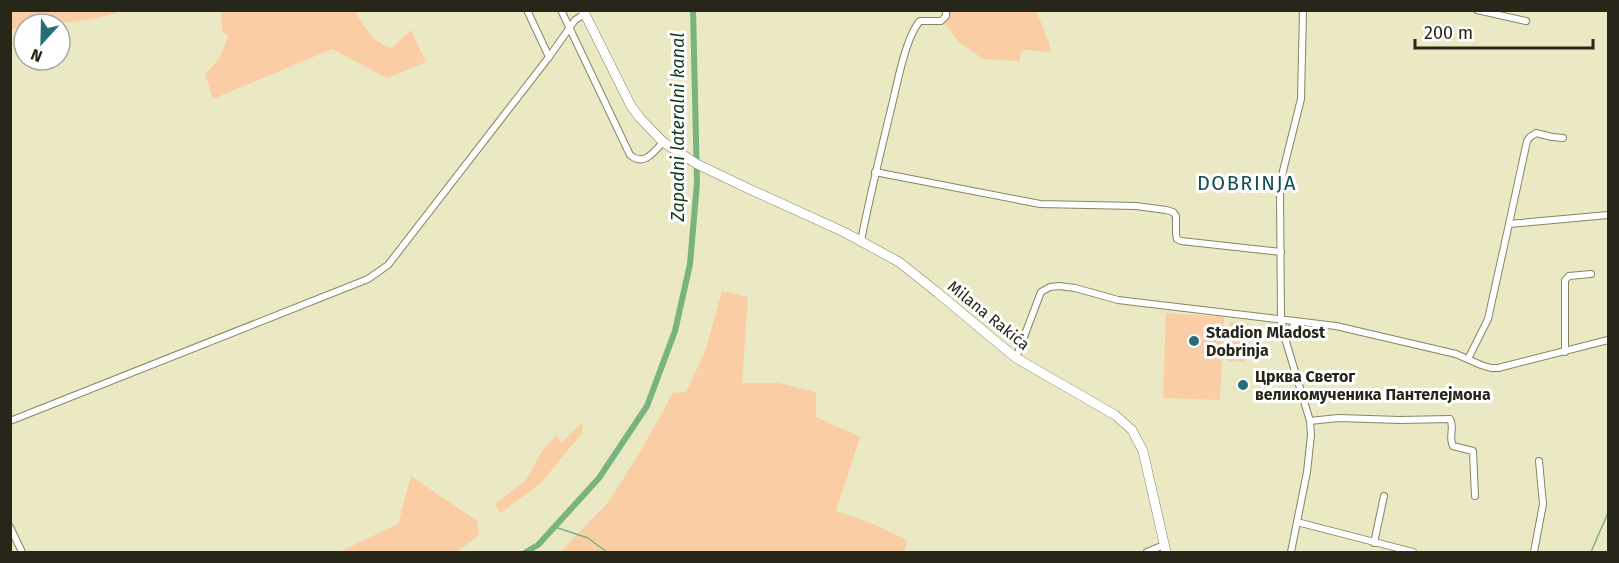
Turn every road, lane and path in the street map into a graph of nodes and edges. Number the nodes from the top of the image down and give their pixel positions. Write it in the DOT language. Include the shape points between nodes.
graph roads {
  1 [pos="527,10"];
  2 [pos="561,10"];
  3 [pos="946,10"];
  4 [pos="1303,10"];
  5 [pos="1476,10"];
  6 [pos="584,12"];
  7 [pos="1526,21"];
  8 [pos="570,29"];
  9 [pos="549,57"];
  10 [pos="1563,138"];
  11 [pos="663,142"];
  12 [pos="875,172"];
  13 [pos="1608,215"];
  14 [pos="1509,224"];
  15 [pos="861,241"];
  16 [pos="1281,252"];
  17 [pos="1591,274"];
  18 [pos="1281,320"];
  19 [pos="1298,322"];
  20 [pos="1608,340"];
  21 [pos="1286,341"];
  22 [pos="1565,352"];
  23 [pos="1016,358"];
  24 [pos="1468,359"];
  25 [pos="1310,420"];
  26 [pos="10,421"];
  27 [pos="1539,461"];
  28 [pos="1384,496"];
  29 [pos="1475,496"];
  30 [pos="1297,522"];
  31 [pos="10,527"];
  32 [pos="1374,543"];
  33 [pos="1165,549"];
  34 [pos="22,552"];
  35 [pos="1147,552"];
  36 [pos="1291,552"];
  37 [pos="1413,552"];
  38 [pos="1534,552"];
  1 -- 9 [label="street"];
  2 -- 8 [label="street"];
  3 -- 12 [label="street" via="941,21 920,21 915,27"];
  4 -- 16 [label="street" via="1301,99 1280,190"];
  5 -- 7 [label="street"];
  6 -- 8 [label="street"];
  6 -- 11 [label="main road" via="631,106"];
  8 -- 9 [label="street"];
  8 -- 11 [label="street" via="630,155 644,160"];
  9 -- 26 [label="street" via="380,273"];
  10 -- 14 [label="street" via="1536,134 1527,141"];
  11 -- 15 [label="main road, Milana Rakića" via="711,171"];
  12 -- 15 [label="street"];
  12 -- 16 [label="street" via="1040,204 1167,210 1176,216 1177,239 1182,241"];
  13 -- 14 [label="street"];
  14 -- 24 [label="street" via="1488,319"];
  15 -- 23 [label="main road, Milana Rakića" via="915,274"];
  16 -- 18 [label="street"];
  17 -- 22 [label="street" via="1565,280"];
  18 -- 19 [label="street"];
  18 -- 21 [label="street"];
  18 -- 23 [label="street" via="1118,300 1075,288 1050,287 1041,292"];
  19 -- 21 [label="street"];
  19 -- 24 [label="street" via="1336,326"];
  20 -- 22 [label="street"];
  21 -- 25 [label="street"];
  22 -- 24 [label="street" via="1498,368"];
  23 -- 33 [label="main road, Milana Rakića" via="1115,415 1132,430 1143,450"];
  25 -- 29 [label="street" via="1450,419 1453,446 1473,451"];
  25 -- 30 [label="street" via="1310,449"];
  27 -- 38 [label="street" via="1543,504"];
  28 -- 32 [label="street"];
  30 -- 32 [label="street"];
  30 -- 36 [label="street"];
  31 -- 34 [label="street"];
  32 -- 37 [label="street"];
  33 -- 35 [label="street"];
}
